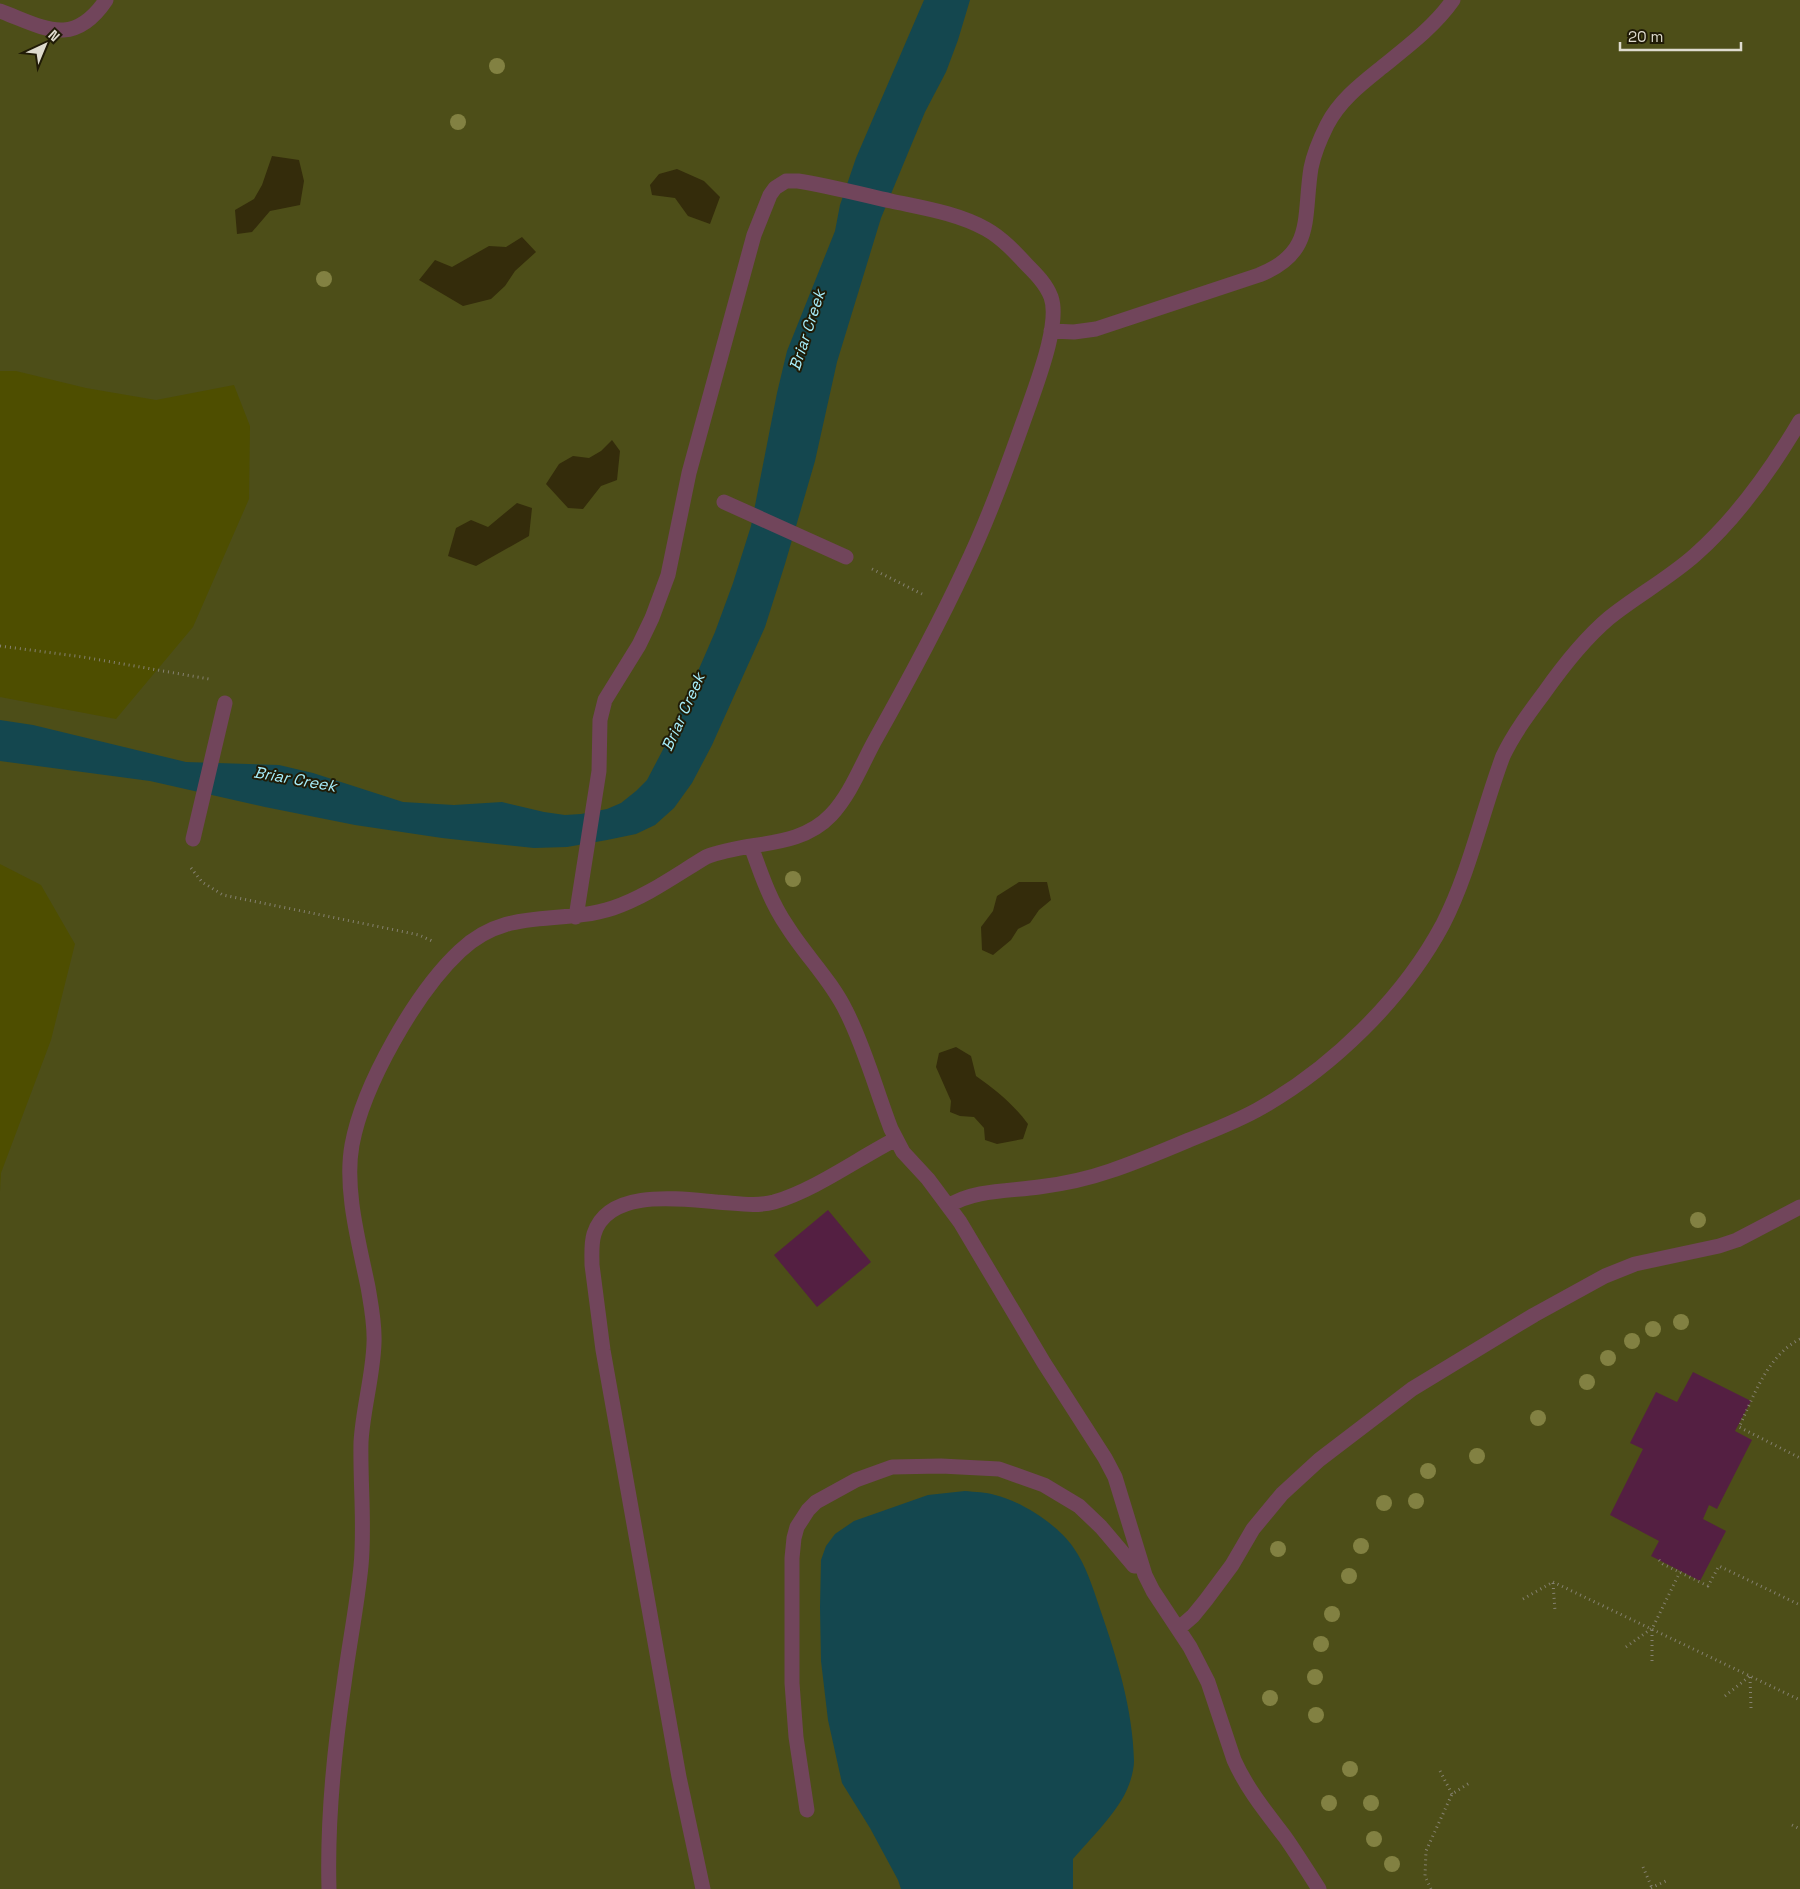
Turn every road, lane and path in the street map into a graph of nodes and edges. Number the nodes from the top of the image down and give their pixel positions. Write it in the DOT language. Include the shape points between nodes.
graph roads {
  1 [pos="106,0"];
  2 [pos="1453,0"];
  3 [pos="0,11"];
  4 [pos="1051,330"];
  5 [pos="1800,422"];
  6 [pos="724,502"];
  7 [pos="846,557"];
  8 [pos="946,606"];
  9 [pos="0,646"];
  10 [pos="225,703"];
  11 [pos="193,839"];
  12 [pos="752,846"];
  13 [pos="576,917"];
  14 [pos="452,959"];
  15 [pos="896,1139"];
  16 [pos="949,1206"];
  17 [pos="1800,1207"];
  18 [pos="1800,1339"];
  19 [pos="1800,1458"];
  20 [pos="1659,1560"];
  21 [pos="1142,1566"];
  22 [pos="1680,1572"];
  23 [pos="1553,1582"];
  24 [pos="1524,1599"];
  25 [pos="1800,1605"];
  26 [pos="1555,1611"];
  27 [pos="1178,1629"];
  28 [pos="1652,1629"];
  29 [pos="1626,1647"];
  30 [pos="1652,1661"];
  31 [pos="1750,1676"];
  32 [pos="1725,1696"];
  33 [pos="1800,1700"];
  34 [pos="1751,1708"];
  35 [pos="1440,1770"];
  36 [pos="1471,1782"];
  37 [pos="1452,1794"];
  38 [pos="807,1810"];
  39 [pos="1792,1825"];
  40 [pos="1800,1829"];
  41 [pos="1643,1867"];
  42 [pos="1668,1880"];
  43 [pos="329,1889"];
  44 [pos="703,1889"];
  45 [pos="1319,1889"];
  46 [pos="1431,1889"];
  47 [pos="1651,1889"];
  1 -- 3 [label="lane" via="80,26 60,31 41,28"];
  2 -- 4 [label="lane" via="1424,33 1361,84 1335,112 1312,165 1302,238 1283,262 1259,275 1096,329 1079,332"];
  4 -- 8 [label="lane" via="1036,385 1000,488"];
  4 -- 13 [label="lane" via="1051,296 1040,278 989,230 947,213 809,182 792,180 770,195 754,235 689,473 668,575 639,645 605,700 600,720 599,771"];
  5 -- 16 [label="lane" via="1756,488 1716,534 1695,555 1592,634 1541,696 1503,756 1459,888 1442,924 1398,989 1345,1046 1274,1100 1178,1145 1090,1177 974,1195"];
  6 -- 7 [label="lane"];
  7 -- 8 [label="path"];
  8 -- 12 [label="lane" via="853,781 832,813 803,834"];
  9 -- 10 [label="path" via="213,680 225,686"];
  10 -- 11 [label="lane"];
  11 -- 14 [label="path" via="188,863 202,882 223,895 419,935 437,944"];
  12 -- 13 [label="lane" via="706,857 628,902"];
  12 -- 15 [label="lane" via="772,902 846,1011"];
  13 -- 14 [label="lane" via="527,919 504,924 469,943"];
  14 -- 43 [label="lane" via="421,997 388,1053 366,1098 352,1146 351,1185 372,1306 374,1343 361,1444 364,1521 361,1565 338,1733"];
  15 -- 16 [label="lane" via="903,1152"];
  15 -- 44 [label="lane" via="808,1187 773,1202 741,1204 643,1199 612,1210 594,1232 592,1265 603,1350 679,1777"];
  16 -- 21 [label="lane" via="1105,1458 1115,1477"];
  17 -- 27 [label="lane" via="1737,1240 1635,1264 1605,1276 1412,1389 1319,1460 1282,1494 1253,1530 1206,1600"];
  18 -- 19 [label="path" via="1770,1365 1738,1428"];
  20 -- 22 [label="path"];
  21 -- 27 [label="lane" via="1153,1591"];
  21 -- 38 [label="lane" via="1134,1566 1079,1506 1044,1485 999,1470 892,1467 856,1480 816,1502 797,1527 792,1558 793,1692"];
  22 -- 25 [label="path" via="1708,1586 1719,1566"];
  22 -- 28 [label="path"];
  23 -- 24 [label="path"];
  23 -- 26 [label="path"];
  23 -- 28 [label="path"];
  27 -- 45 [label="lane" via="1208,1682 1234,1760 1250,1791"];
  28 -- 29 [label="path"];
  28 -- 30 [label="path"];
  28 -- 31 [label="path"];
  31 -- 32 [label="path"];
  31 -- 33 [label="path"];
  31 -- 34 [label="path"];
  35 -- 37 [label="path"];
  36 -- 37 [label="path"];
  37 -- 46 [label="path" via="1426,1850 1425,1876"];
  39 -- 40 [label="path"];
  41 -- 47 [label="path"];
  42 -- 47 [label="path"];
}
